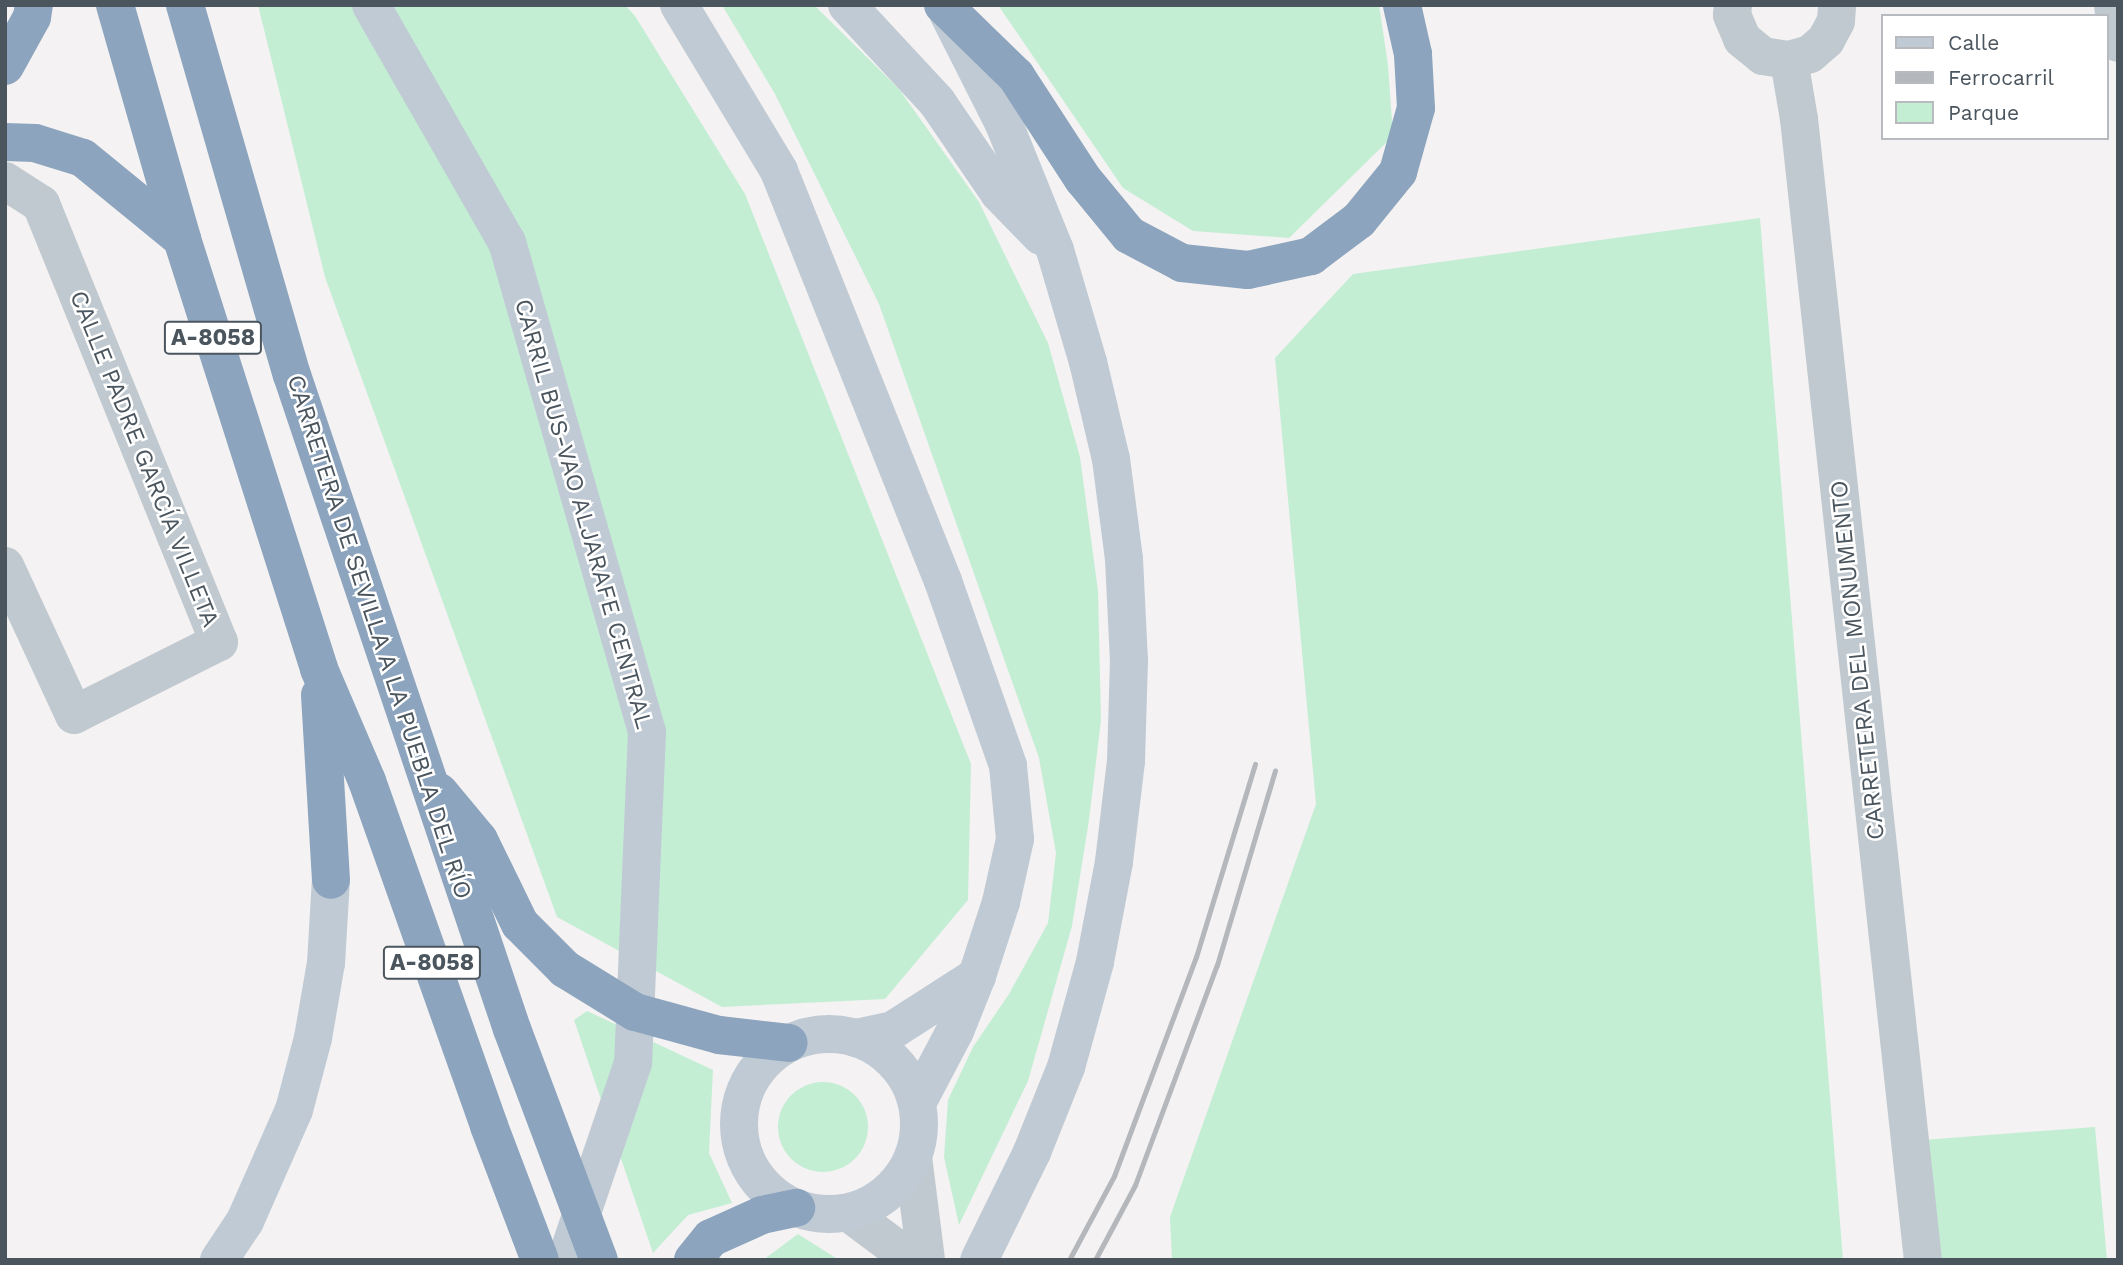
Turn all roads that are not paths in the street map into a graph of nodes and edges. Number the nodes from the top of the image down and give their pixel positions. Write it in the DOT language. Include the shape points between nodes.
graph roads {
  1 [pos="34,5"];
  2 [pos="115,5"];
  3 [pos="186,5"];
  4 [pos="370,5"];
  5 [pos="679,5"];
  6 [pos="847,5"];
  7 [pos="1402,5"];
  8 [pos="1733,5"];
  9 [pos="1837,5"];
  10 [pos="2113,5"];
  11 [pos="944,7"];
  12 [pos="2118,43"];
  13 [pos="1789,60"];
  14 [pos="5,66"];
  15 [pos="5,142"];
  16 [pos="5,181"];
  17 [pos="182,239"];
  18 [pos="1055,250"];
  19 [pos="5,566"];
  20 [pos="319,668"];
  21 [pos="423,773"];
  22 [pos="331,880"];
  23 [pos="977,976"];
  24 [pos="856,1038"];
  25 [pos="789,1043"];
  26 [pos="917,1103"];
  27 [pos="913,1157"];
  28 [pos="796,1209"];
  29 [pos="849,1213"];
  30 [pos="219,1260"];
  31 [pos="540,1260"];
  32 [pos="566,1260"];
  33 [pos="599,1260"];
  34 [pos="693,1260"];
  35 [pos="912,1260"];
  36 [pos="926,1260"];
  37 [pos="979,1260"];
  38 [pos="1923,1260"];
  1 -- 14 [label="highway"];
  2 -- 17 [label="highway, A-8058"];
  3 -- 21 [label="highway, CARRETERA DE SEVILLA A LA PUEBLA DEL RÍO / A-8058" via="292,375"];
  4 -- 32 [label="main road, CARRIL BUS-VAO ALJARAFE CENTRAL" via="507,242 647,732 633,1063"];
  5 -- 23 [label="main road" via="779,171 943,581 1008,766 1015,839"];
  6 -- 18 [label="main road" via="937,102 999,193"];
  7 -- 11 [label="highway" via="1413,54 1416,108 1398,172 1359,220 1311,256 1248,270 1182,263 1129,235 1083,179 1016,76"];
  8 -- 13 [label="street" via="1732,15 1742,39 1763,56"];
  9 -- 13 [label="street" via="1836,21 1826,40 1810,54"];
  10 -- 12 [label="street"];
  11 -- 18 [label="main road" via="1004,124"];
  13 -- 38 [label="street, CARRETERA DEL MONUMENTO"];
  15 -- 17 [label="highway" via="35,143 83,158"];
  16 -- 19 [label="street, CALLE PADRE GARCÍA VILLETA" via="41,204 219,642 74,715"];
  17 -- 20 [label="highway, A-8058"];
  18 -- 37 [label="main road" via="1111,459 1124,559 1129,660 1126,761 1096,962 1066,1067 1032,1152"];
  20 -- 22 [label="highway"];
  20 -- 31 [label="highway, A-8058" via="367,781"];
  21 -- 25 [label="highway" via="479,840 520,924 565,969 635,1012 719,1035"];
  21 -- 33 [label="highway, CARRETERA DE SEVILLA A LA PUEBLA DEL RÍO / A-8058"];
  22 -- 30 [label="main road" via="326,964 294,1110 245,1221"];
  23 -- 24 [label="main road" via="893,1030"];
  23 -- 26 [label="main road" via="955,1031"];
  24 -- 25 [label="main road" via="822,1034"];
  24 -- 26 [label="main road" via="884,1052 905,1075"];
  25 -- 28 [label="main road" via="761,1064 743,1094 738,1128 746,1162 767,1190"];
  26 -- 27 [label="main road" via="920,1130"];
  27 -- 29 [label="main road" via="898,1182 876,1202"];
  27 -- 36 [label="street"];
  28 -- 29 [label="main road"];
  28 -- 34 [label="highway" via="762,1215 711,1238"];
  29 -- 35 [label="street"];
}
